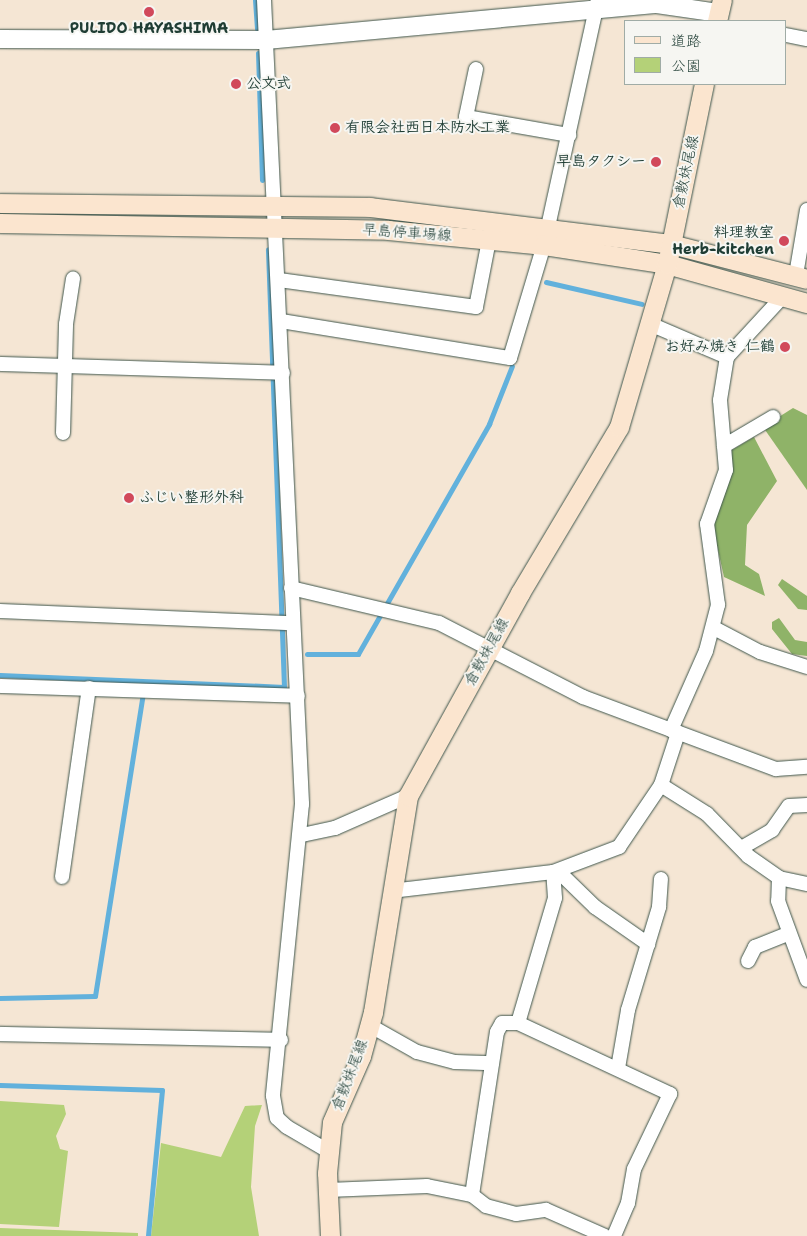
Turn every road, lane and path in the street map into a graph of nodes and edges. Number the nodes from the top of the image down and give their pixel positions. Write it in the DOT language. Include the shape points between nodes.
graph roads {
  1 [pos="264,0"];
  2 [pos="598,5"];
  3 [pos="720,15"];
  4 [pos="787,35"];
  5 [pos="0,39"];
  6 [pos="807,39"];
  7 [pos="266,40"];
  8 [pos="476,69"];
  9 [pos="704,85"];
  10 [pos="569,135"];
  11 [pos="0,204"];
  12 [pos="274,206"];
  13 [pos="807,210"];
  14 [pos="0,223"];
  15 [pos="277,227"];
  16 [pos="546,236"];
  17 [pos="489,240"];
  18 [pos="671,244"];
  19 [pos="667,264"];
  20 [pos="801,277"];
  21 [pos="73,278"];
  22 [pos="279,280"];
  23 [pos="784,295"];
  24 [pos="807,303"];
  25 [pos="281,321"];
  26 [pos="650,324"];
  27 [pos="727,357"];
  28 [pos="0,364"];
  29 [pos="65,366"];
  30 [pos="276,373"];
  31 [pos="773,417"];
  32 [pos="63,434"];
  33 [pos="724,446"];
  34 [pos="291,588"];
  35 [pos="0,611"];
  36 [pos="292,623"];
  37 [pos="714,628"];
  38 [pos="491,648"];
  39 [pos="807,667"];
  40 [pos="0,686"];
  41 [pos="89,688"];
  42 [pos="298,696"];
  43 [pos="674,731"];
  44 [pos="807,767"];
  45 [pos="661,784"];
  46 [pos="408,796"];
  47 [pos="807,805"];
  48 [pos="302,835"];
  49 [pos="743,847"];
  50 [pos="556,872"];
  51 [pos="62,877"];
  52 [pos="779,878"];
  53 [pos="661,879"];
  54 [pos="807,884"];
  55 [pos="391,892"];
  56 [pos="788,934"];
  57 [pos="648,944"];
  58 [pos="748,961"];
  59 [pos="807,980"];
  60 [pos="518,1024"];
  61 [pos="369,1025"];
  62 [pos="0,1034"];
  63 [pos="281,1040"];
  64 [pos="492,1063"];
  65 [pos="618,1068"];
  66 [pos="328,1151"];
  67 [pos="328,1190"];
  68 [pos="472,1196"];
  69 [pos="330,1236"];
  70 [pos="605,1236"];
  71 [pos="614,1236"];
  1 -- 7 [label="street"];
  2 -- 3 [label="street" via="657,4"];
  2 -- 7 [label="street"];
  2 -- 10 [label="street"];
  4 -- 6 [label="street"];
  5 -- 7 [label="street"];
  7 -- 12 [label="street"];
  8 -- 10 [label="street" via="466,117"];
  9 -- 18 [label="main road, 倉敷妹尾線"];
  10 -- 16 [label="street"];
  11 -- 12 [label="main road, 早島停車場線"];
  12 -- 15 [label="street"];
  12 -- 16 [label="main road, 早島停車場線" via="370,207"];
  13 -- 20 [label="street"];
  14 -- 15 [label="main road, 早島停車場線"];
  15 -- 17 [label="main road, 早島停車場線" via="388,230"];
  15 -- 22 [label="street"];
  16 -- 17 [label="main road, 早島停車場線"];
  16 -- 18 [label="main road, 早島停車場線"];
  16 -- 19 [label="main road, 早島停車場線"];
  16 -- 25 [label="street" via="510,358"];
  17 -- 22 [label="street" via="476,307"];
  18 -- 19 [label="main road, 倉敷妹尾線"];
  18 -- 20 [label="main road, 早島停車場線"];
  19 -- 23 [label="main road, 早島停車場線"];
  19 -- 26 [label="main road, 倉敷妹尾線"];
  21 -- 29 [label="street"];
  22 -- 25 [label="street"];
  23 -- 24 [label="main road, 早島停車場線"];
  23 -- 27 [label="street"];
  25 -- 30 [label="street"];
  26 -- 27 [label="street"];
  26 -- 38 [label="main road, 倉敷妹尾線" via="619,427"];
  27 -- 33 [label="street" via="720,400"];
  28 -- 29 [label="street"];
  29 -- 30 [label="street"];
  29 -- 32 [label="street"];
  30 -- 34 [label="street"];
  31 -- 33 [label="street"];
  33 -- 37 [label="street" via="726,470 707,524 718,586"];
  34 -- 36 [label="street"];
  34 -- 38 [label="street" via="439,623"];
  35 -- 36 [label="street"];
  36 -- 42 [label="street"];
  37 -- 39 [label="street" via="760,652"];
  37 -- 43 [label="street"];
  38 -- 43 [label="street" via="583,697"];
  38 -- 46 [label="main road, 倉敷妹尾線"];
  40 -- 41 [label="street"];
  41 -- 42 [label="street"];
  41 -- 51 [label="street"];
  42 -- 48 [label="street"];
  43 -- 44 [label="street" via="776,769"];
  43 -- 45 [label="street"];
  45 -- 49 [label="street" via="707,814 719,831"];
  45 -- 50 [label="street" via="619,847"];
  46 -- 48 [label="street" via="335,828"];
  46 -- 55 [label="main road, 倉敷妹尾線"];
  47 -- 49 [label="street" via="789,806 772,830"];
  48 -- 63 [label="street"];
  49 -- 52 [label="street" via="748,856"];
  50 -- 55 [label="street"];
  50 -- 57 [label="street" via="595,907"];
  50 -- 60 [label="street" via="555,898"];
  52 -- 54 [label="street"];
  52 -- 56 [label="street" via="778,900"];
  53 -- 57 [label="street" via="659,907"];
  55 -- 61 [label="main road, 倉敷妹尾線"];
  56 -- 58 [label="street" via="755,947"];
  56 -- 59 [label="street"];
  57 -- 65 [label="street" via="628,1010"];
  60 -- 64 [label="street" via="502,1023"];
  60 -- 65 [label="street"];
  61 -- 64 [label="street" via="417,1052 455,1062"];
  61 -- 66 [label="main road, 倉敷妹尾線" via="332,1122"];
  62 -- 63 [label="street"];
  63 -- 66 [label="street" via="273,1096 277,1118"];
  64 -- 68 [label="street"];
  65 -- 71 [label="street" via="670,1094 634,1169 628,1203"];
  66 -- 67 [label="main road, 倉敷妹尾線"];
  67 -- 68 [label="street" via="427,1186"];
  67 -- 69 [label="main road, 倉敷妹尾線"];
  68 -- 70 [label="street" via="486,1206 516,1214 546,1210"];
}
